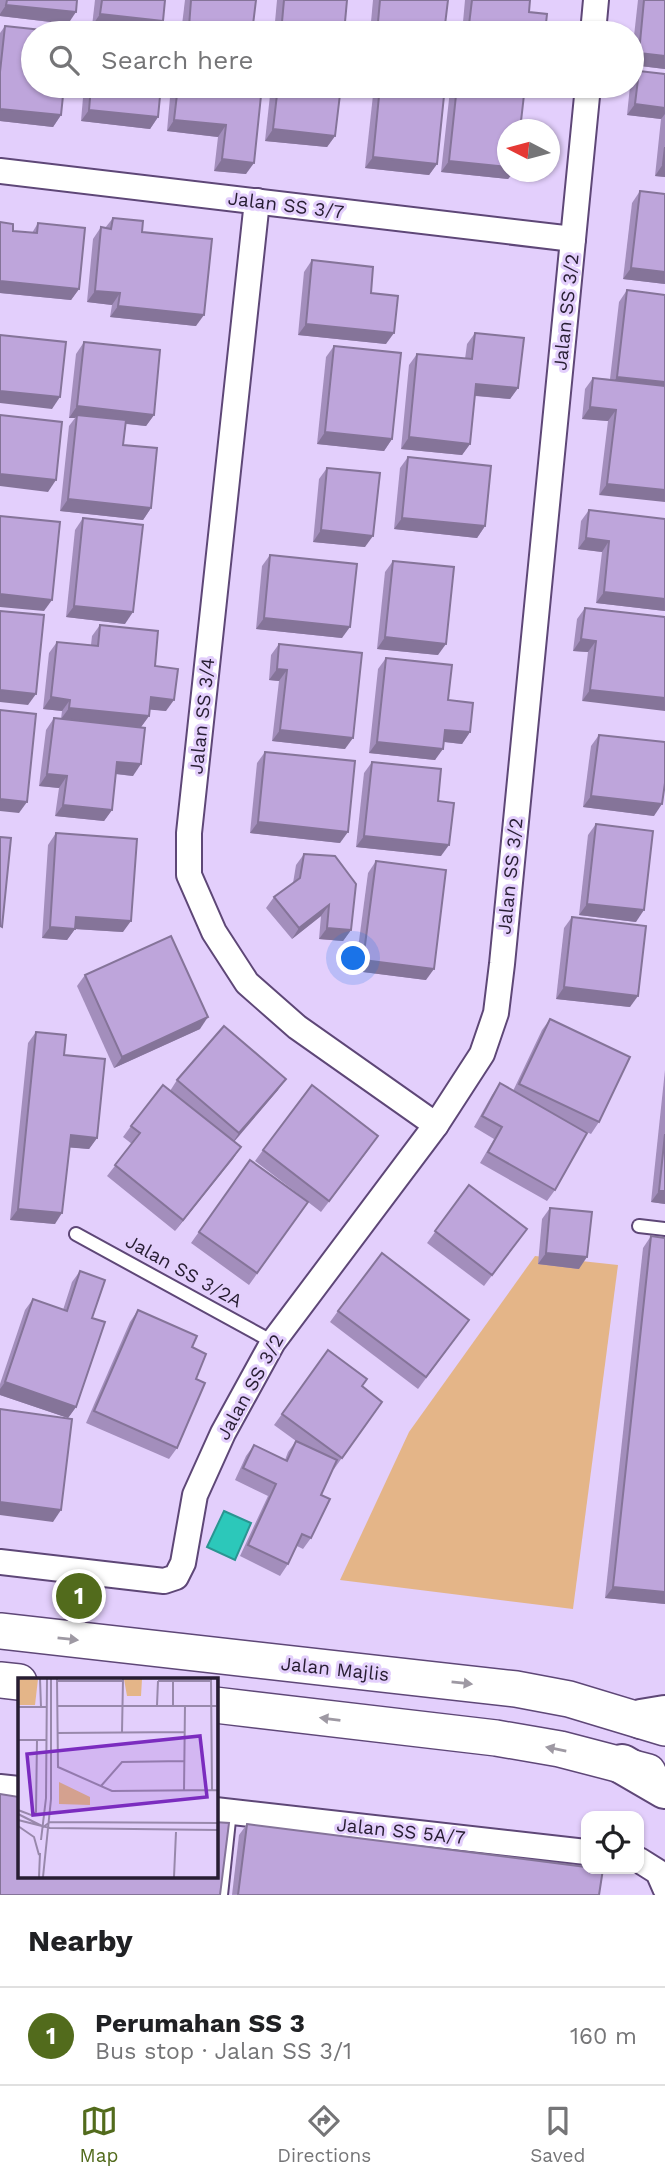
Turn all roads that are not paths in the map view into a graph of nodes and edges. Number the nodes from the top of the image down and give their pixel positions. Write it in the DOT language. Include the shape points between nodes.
graph roads {
  1 [pos="596,0"];
  2 [pos="594,21"];
  3 [pos="586,98"];
  4 [pos="0,171"];
  5 [pos="257,201"];
  6 [pos="573,239"];
  7 [pos="436,1125"];
  8 [pos="639,1226"];
  9 [pos="665,1229"];
  10 [pos="76,1234"];
  11 [pos="273,1342"];
  12 [pos="0,1562"];
  13 [pos="0,1631"];
  14 [pos="0,1680"];
  15 [pos="18,1682"];
  16 [pos="217,1705"];
  17 [pos="657,1721"];
  18 [pos="622,1764"];
  19 [pos="665,1777"];
  20 [pos="0,1787"];
  21 [pos="18,1789"];
  22 [pos="665,1789"];
  23 [pos="223,1811"];
  24 [pos="581,1851"];
  25 [pos="644,1863"];
  26 [pos="665,1888"];
  27 [pos="220,1895"];
  1 -- 2 [label="street"];
  3 -- 6 [label="street, Jalan SS 3/2"];
  4 -- 5 [label="street, Jalan SS 3/7"];
  5 -- 6 [label="street, Jalan SS 3/7"];
  5 -- 7 [label="street, Jalan SS 3/4" via="189,833 189,875 214,932 247,983 297,1027"];
  6 -- 7 [label="street, Jalan SS 3/2" via="496,1013 482,1054"];
  7 -- 11 [label="street, Jalan SS 3/2"];
  8 -- 9 [label="lane"];
  10 -- 11 [label="lane, Jalan SS 3/2A"];
  11 -- 12 [label="street, Jalan SS 3/2" via="195,1495 183,1563 176,1577 164,1581"];
  13 -- 17 [label="main road, Jalan Majlis, one-way" via="516,1689"];
  14 -- 15 [label="main road"];
  18 -- 16 [label="main road, one-way" via="496,1738"];
  18 -- 19 [label="main road"];
  18 -- 22 [label="highway"];
  20 -- 21 [label="street"];
  23 -- 24 [label="street, Jalan SS 5A/7"];
  23 -- 27 [label="lane"];
  25 -- 26 [label="street" via="658,1872"];
}
